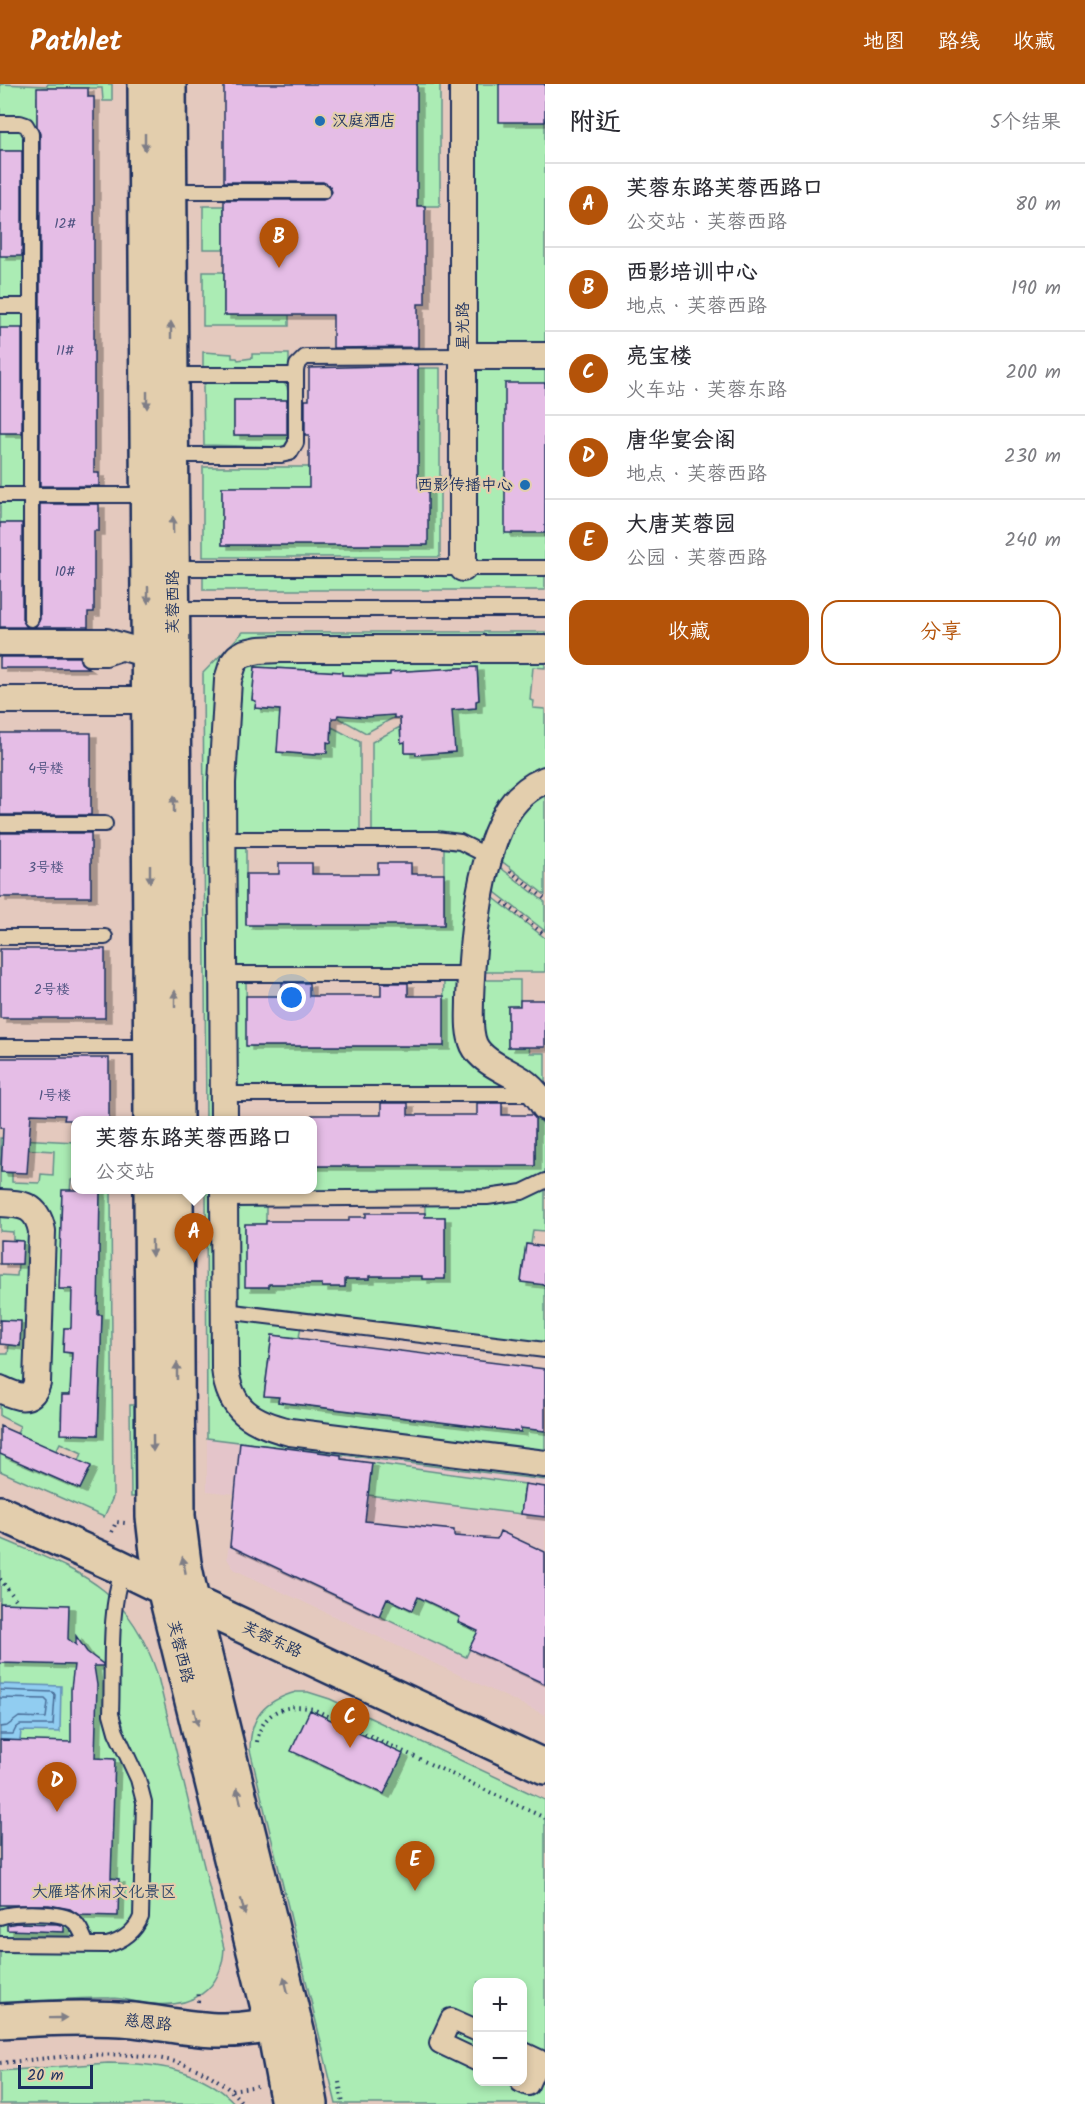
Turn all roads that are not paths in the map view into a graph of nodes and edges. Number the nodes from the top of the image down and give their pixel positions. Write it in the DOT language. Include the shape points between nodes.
graph roads {
  1 [pos="145,84"];
  2 [pos="169,84"];
  3 [pos="463,84"];
  4 [pos="0,123"];
  5 [pos="170,191"];
  6 [pos="323,191"];
  7 [pos="0,306"];
  8 [pos="31,306"];
  9 [pos="463,356"];
  10 [pos="545,356"];
  11 [pos="172,375"];
  12 [pos="296,375"];
  13 [pos="172,455"];
  14 [pos="0,495"];
  15 [pos="31,495"];
  16 [pos="147,495"];
  17 [pos="173,568"];
  18 [pos="463,568"];
  19 [pos="545,568"];
  20 [pos="173,609"];
  21 [pos="545,609"];
  22 [pos="31,620"];
  23 [pos="0,642"];
  24 [pos="545,649"];
  25 [pos="152,650"];
  26 [pos="88,658"];
  27 [pos="0,700"];
  28 [pos="161,700"];
  29 [pos="545,780"];
  30 [pos="0,824"];
  31 [pos="105,824"];
  32 [pos="222,839"];
  33 [pos="490,857"];
  34 [pos="0,937"];
  35 [pos="105,937"];
  36 [pos="223,974"];
  37 [pos="471,974"];
  38 [pos="0,1047"];
  39 [pos="163,1047"];
  40 [pos="224,1094"];
  41 [pos="540,1100"];
  42 [pos="152,1116"];
  43 [pos="175,1116"];
  44 [pos="224,1116"];
  45 [pos="545,1181"];
  46 [pos="151,1194"];
  47 [pos="176,1194"];
  48 [pos="224,1194"];
  49 [pos="0,1203"];
  50 [pos="225,1311"];
  51 [pos="545,1350"];
  52 [pos="0,1389"];
  53 [pos="545,1464"];
  54 [pos="0,1513"];
  55 [pos="123,1568"];
  56 [pos="178,1595"];
  57 [pos="545,1767"];
  58 [pos="0,1917"];
  59 [pos="0,1944"];
  60 [pos="87,1945"];
  61 [pos="0,2021"];
  62 [pos="283,2022"];
  63 [pos="473,2029"];
  64 [pos="527,2054"];
  65 [pos="473,2059"];
  66 [pos="527,2085"];
  67 [pos="288,2104"];
  68 [pos="311,2104"];
  1 -- 16 [label="main road, 芙蓉西路, one-way"];
  2 -- 5 [label="main road, 芙蓉西路"];
  3 -- 9 [label="street, 星光路"];
  4 -- 8 [label="lane" via="26,125 31,134"];
  5 -- 6 [label="lane"];
  11 -- 5 [label="main road, 芙蓉西路, one-way"];
  7 -- 8 [label="lane"];
  8 -- 15 [label="lane"];
  9 -- 10 [label="street"];
  9 -- 12 [label="lane" via="311,356 297,365"];
  9 -- 18 [label="street, 星光路"];
  11 -- 12 [label="lane"];
  11 -- 13 [label="main road, 芙蓉西路"];
  12 -- 13 [label="lane" via="296,443 290,453"];
  17 -- 13 [label="main road, 芙蓉西路, one-way"];
  14 -- 15 [label="lane"];
  15 -- 16 [label="lane"];
  15 -- 22 [label="lane"];
  16 -- 25 [label="main road, 芙蓉西路, one-way"];
  17 -- 18 [label="lane"];
  17 -- 20 [label="main road, 芙蓉西路"];
  18 -- 19 [label="lane"];
  20 -- 21 [label="lane"];
  20 -- 25 [label="main road, 芙蓉西路"];
  23 -- 25 [label="street" via="106,642"];
  24 -- 36 [label="street" via="270,649 245,653 235,660 228,680 223,744"];
  25 -- 26 [label="lane"];
  25 -- 28 [label="main road, 芙蓉西路"];
  27 -- 28 [label="street"];
  28 -- 39 [label="main road, 芙蓉西路"];
  29 -- 33 [label="street" via="512,806"];
  30 -- 31 [label="lane"];
  32 -- 33 [label="lane" via="436,839 460,842"];
  33 -- 37 [label="street" via="482,886"];
  34 -- 35 [label="lane"];
  36 -- 37 [label="lane"];
  36 -- 40 [label="street"];
  37 -- 41 [label="street" via="470,1033 475,1047 522,1081"];
  38 -- 39 [label="lane"];
  39 -- 42 [label="main road, 芙蓉西路"];
  39 -- 43 [label="main road, 芙蓉西路"];
  40 -- 41 [label="lane"];
  40 -- 44 [label="street"];
  45 -- 48 [label="lane" via="522,1192 487,1197"];
  46 -- 56 [label="main road, 芙蓉西路, one-way" via="153,1517 157,1551"];
  56 -- 47 [label="main road, 芙蓉西路, one-way" via="184,1563 178,1516"];
  48 -- 50 [label="street"];
  49 -- 52 [label="street" via="35,1212 42,1231 37,1383 30,1395 23,1397"];
  50 -- 51 [label="lane"];
  50 -- 53 [label="street" via="225,1368 230,1391 239,1407 255,1421 290,1432"];
  54 -- 55 [label="main road, 芙蓉东路"];
  55 -- 56 [label="main road, 芙蓉东路"];
  55 -- 60 [label="lane" via="114,1605 111,1714 144,1802 141,1911 136,1928 121,1940"];
  56 -- 57 [label="main road, 芙蓉东路"];
  56 -- 62 [label="main road, 芙蓉西路"];
  58 -- 60 [label="lane" via="62,1916 79,1926"];
  59 -- 60 [label="lane"];
  61 -- 62 [label="main road, 慈恩路, one-way" via="87,2018 215,2030"];
  62 -- 67 [label="main road, 芙蓉西路"];
  62 -- 68 [label="main road, 芙蓉西路"];
  63 -- 65 [label="street" via="452,2019 440,2043"];
  64 -- 66 [label="street" via="539,2060"];
}
